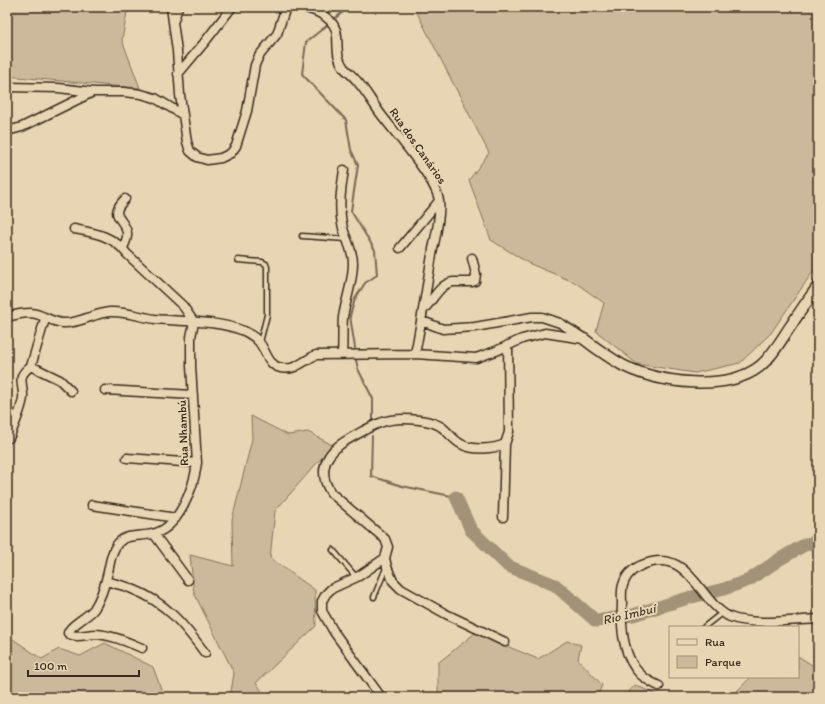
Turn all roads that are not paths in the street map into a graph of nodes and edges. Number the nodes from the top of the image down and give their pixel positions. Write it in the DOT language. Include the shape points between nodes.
graph roads {
  1 [pos="171,7"];
  2 [pos="178,7"];
  3 [pos="232,7"];
  4 [pos="286,7"];
  5 [pos="302,7"];
  6 [pos="174,21"];
  7 [pos="178,74"];
  8 [pos="7,87"];
  9 [pos="94,92"];
  10 [pos="183,115"];
  11 [pos="7,131"];
  12 [pos="344,170"];
  13 [pos="125,199"];
  14 [pos="440,201"];
  15 [pos="74,229"];
  16 [pos="302,236"];
  17 [pos="347,239"];
  18 [pos="123,248"];
  19 [pos="400,248"];
  20 [pos="472,258"];
  21 [pos="238,260"];
  22 [pos="818,286"];
  23 [pos="423,310"];
  24 [pos="7,318"];
  25 [pos="45,319"];
  26 [pos="422,321"];
  27 [pos="194,322"];
  28 [pos="584,339"];
  29 [pos="260,343"];
  30 [pos="508,345"];
  31 [pos="342,354"];
  32 [pos="415,354"];
  33 [pos="31,366"];
  34 [pos="105,390"];
  35 [pos="71,391"];
  36 [pos="193,395"];
  37 [pos="18,415"];
  38 [pos="7,416"];
  39 [pos="9,438"];
  40 [pos="506,444"];
  41 [pos="127,458"];
  42 [pos="197,463"];
  43 [pos="92,505"];
  44 [pos="503,517"];
  45 [pos="176,518"];
  46 [pos="154,534"];
  47 [pos="333,550"];
  48 [pos="385,558"];
  49 [pos="387,567"];
  50 [pos="356,578"];
  51 [pos="188,580"];
  52 [pos="106,581"];
  53 [pos="374,597"];
  54 [pos="723,612"];
  55 [pos="818,619"];
  56 [pos="755,624"];
  57 [pos="705,626"];
  58 [pos="505,642"];
  59 [pos="142,648"];
  60 [pos="205,653"];
  61 [pos="659,686"];
  62 [pos="381,697"];
  1 -- 6 [label="street"];
  2 -- 6 [label="street"];
  3 -- 7 [label="street"];
  4 -- 10 [label="street" via="277,34 258,56 247,111 239,138 231,153 207,160 197,157 190,151"];
  5 -- 14 [label="street, Rua dos Canários" via="319,13 330,21 337,33 339,60 433,183"];
  6 -- 7 [label="street"];
  7 -- 10 [label="street"];
  8 -- 9 [label="street"];
  9 -- 10 [label="street" via="141,94 155,98"];
  9 -- 11 [label="street" via="22,127"];
  12 -- 17 [label="street" via="340,200"];
  13 -- 18 [label="street" via="117,211 127,233"];
  14 -- 19 [label="street"];
  14 -- 23 [label="street, Rua dos Canários"];
  15 -- 18 [label="street" via="98,233"];
  16 -- 17 [label="lane"];
  17 -- 31 [label="street" via="353,273 343,317"];
  18 -- 27 [label="street" via="183,306"];
  20 -- 23 [label="street" via="475,281 452,282 444,286"];
  21 -- 29 [label="lane" via="262,262 267,267 267,316"];
  22 -- 28 [label="street" via="766,360 750,373 738,378 702,382 649,374 625,366"];
  23 -- 26 [label="street, Rua dos Canários"];
  24 -- 25 [label="street" via="30,313"];
  25 -- 27 [label="street" via="64,323 116,312"];
  25 -- 33 [label="street"];
  26 -- 28 [label="street" via="443,329 542,317 560,323"];
  26 -- 32 [label="street, Rua dos Canários"];
  27 -- 29 [label="street" via="232,327 253,336"];
  27 -- 36 [label="street, Rua Nhambú" via="191,337"];
  28 -- 30 [label="street" via="545,333"];
  29 -- 31 [label="street" via="267,358 282,369 297,367 316,355"];
  30 -- 32 [label="street" via="476,358"];
  30 -- 40 [label="street" via="509,432"];
  31 -- 32 [label="street"];
  33 -- 35 [label="street" via="60,380"];
  33 -- 37 [label="street" via="24,371 21,380 23,396"];
  34 -- 36 [label="street"];
  36 -- 42 [label="street, Rua Nhambú"];
  37 -- 38 [label="street"];
  37 -- 39 [label="street"];
  40 -- 44 [label="street"];
  40 -- 48 [label="street" via="490,448 468,446 461,444 434,423 394,420 380,423 336,448 324,469 325,485 385,539 388,547"];
  41 -- 42 [label="street"];
  42 -- 45 [label="street, Rua Nhambú" via="192,485"];
  43 -- 45 [label="street"];
  45 -- 46 [label="street, Rua Nhambú"];
  46 -- 51 [label="street"];
  46 -- 52 [label="street, Rua Nhambú" via="128,536 116,545"];
  47 -- 50 [label="lane"];
  48 -- 49 [label="street"];
  48 -- 50 [label="street"];
  49 -- 53 [label="lane"];
  49 -- 58 [label="street" via="393,581 401,589"];
  50 -- 62 [label="street" via="331,589 322,601 322,611"];
  52 -- 59 [label="street, Rua Nhambú" via="90,614 69,629 68,633 72,636 107,636"];
  52 -- 60 [label="street" via="132,588 155,600 185,626"];
  54 -- 56 [label="street"];
  54 -- 57 [label="lane"];
  54 -- 61 [label="street" via="706,597 687,572 674,564 653,561 637,566 629,574 623,585 621,625 626,649 642,676"];
  55 -- 56 [label="street"];
}
